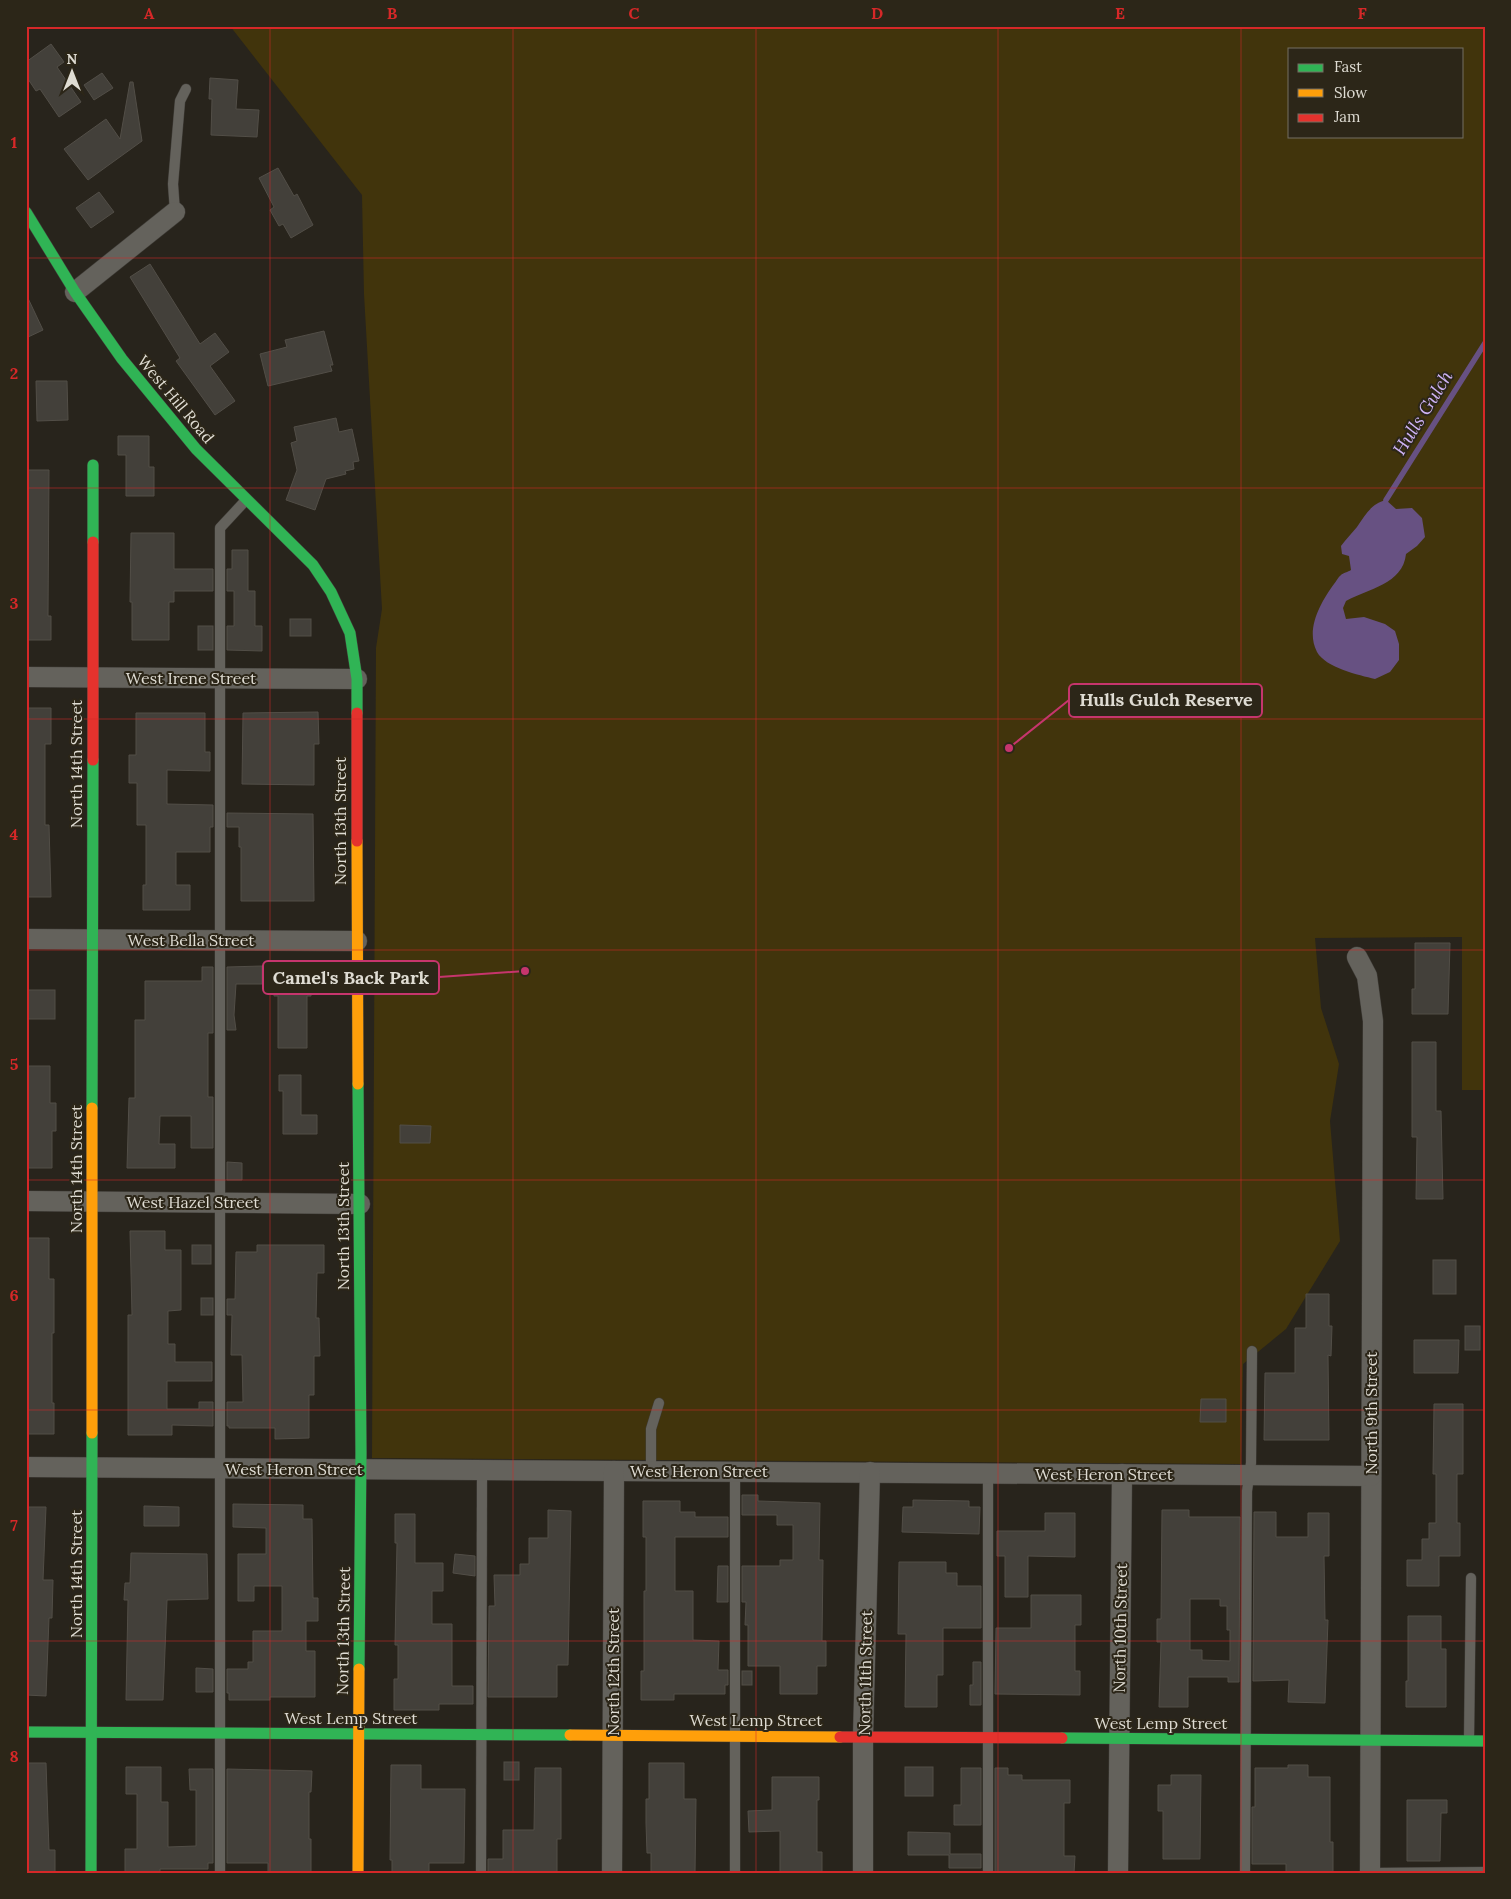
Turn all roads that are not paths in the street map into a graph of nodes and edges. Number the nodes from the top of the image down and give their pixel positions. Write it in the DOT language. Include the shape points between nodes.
graph roads {
  1 [pos="186,88"];
  2 [pos="26,212"];
  3 [pos="175,212"];
  4 [pos="76,292"];
  5 [pos="93,465"];
  6 [pos="246,499"];
  7 [pos="327,586"];
  8 [pos="26,677"];
  9 [pos="92,677"];
  10 [pos="221,678"];
  11 [pos="357,679"];
  12 [pos="26,939"];
  13 [pos="92,940"];
  14 [pos="220,940"];
  15 [pos="357,941"];
  16 [pos="1357,957"];
  17 [pos="26,1201"];
  18 [pos="92,1202"];
  19 [pos="220,1203"];
  20 [pos="360,1204"];
  21 [pos="1252,1351"];
  22 [pos="659,1403"];
  23 [pos="26,1467"];
  24 [pos="92,1467"];
  25 [pos="221,1468"];
  26 [pos="361,1469"];
  27 [pos="482,1470"];
  28 [pos="614,1471"];
  29 [pos="652,1471"];
  30 [pos="735,1471"];
  31 [pos="870,1472"];
  32 [pos="988,1473"];
  33 [pos="1122,1474"];
  34 [pos="1248,1475"];
  35 [pos="1371,1476"];
  36 [pos="1471,1578"];
  37 [pos="26,1732"];
  38 [pos="91,1732"];
  39 [pos="220,1733"];
  40 [pos="358,1734"];
  41 [pos="481,1735"];
  42 [pos="612,1736"];
  43 [pos="736,1736"];
  44 [pos="863,1737"];
  45 [pos="988,1738"];
  46 [pos="1119,1739"];
  47 [pos="1245,1740"];
  48 [pos="1370,1740"];
  49 [pos="1468,1741"];
  50 [pos="1485,1742"];
  51 [pos="1485,1872"];
  52 [pos="91,1873"];
  53 [pos="220,1873"];
  54 [pos="358,1873"];
  55 [pos="481,1873"];
  56 [pos="612,1873"];
  57 [pos="735,1873"];
  58 [pos="863,1873"];
  59 [pos="988,1873"];
  60 [pos="1118,1873"];
  61 [pos="1244,1873"];
  62 [pos="1370,1873"];
  1 -- 3 [label="lane" via="180,100 174,166"];
  2 -- 4 [label="street, West Hill Road"];
  3 -- 4 [label="street"];
  4 -- 6 [label="street, West Hill Road" via="122,359 196,449"];
  5 -- 9 [label="street, North 14th Street"];
  6 -- 7 [label="street, West Hill Road" via="313,565"];
  6 -- 10 [label="lane" via="220,528"];
  7 -- 11 [label="street, North 13th Street" via="350,633"];
  8 -- 9 [label="street, West Irene Street"];
  9 -- 10 [label="street, West Irene Street"];
  9 -- 13 [label="street, North 14th Street"];
  10 -- 11 [label="street, West Irene Street"];
  10 -- 14 [label="lane"];
  11 -- 15 [label="street, North 13th Street"];
  12 -- 13 [label="street, West Bella Street"];
  13 -- 14 [label="street, West Bella Street"];
  13 -- 18 [label="street, North 14th Street"];
  14 -- 15 [label="street, West Bella Street"];
  14 -- 19 [label="lane"];
  15 -- 20 [label="street, North 13th Street"];
  16 -- 35 [label="street, North 9th Street" via="1367,976 1372,1021"];
  17 -- 18 [label="street, West Hazel Street"];
  18 -- 19 [label="street, West Hazel Street"];
  18 -- 24 [label="street, North 14th Street"];
  19 -- 20 [label="street, West Hazel Street"];
  19 -- 25 [label="lane"];
  20 -- 26 [label="street, North 13th Street"];
  21 -- 34 [label="lane" via="1251,1463"];
  22 -- 29 [label="lane" via="651,1429"];
  23 -- 24 [label="street, West Heron Street"];
  24 -- 25 [label="street, West Heron Street"];
  24 -- 38 [label="street, North 14th Street"];
  25 -- 26 [label="street, West Heron Street"];
  25 -- 39 [label="lane"];
  26 -- 27 [label="street, West Heron Street"];
  26 -- 40 [label="street, North 13th Street"];
  27 -- 28 [label="street, West Heron Street"];
  27 -- 41 [label="lane"];
  28 -- 29 [label="street, West Heron Street"];
  28 -- 42 [label="street, North 12th Street"];
  29 -- 30 [label="street, West Heron Street"];
  30 -- 31 [label="street, West Heron Street"];
  30 -- 43 [label="lane"];
  31 -- 32 [label="street, West Heron Street"];
  31 -- 44 [label="street, North 11th Street"];
  32 -- 33 [label="street, West Heron Street"];
  32 -- 45 [label="lane"];
  33 -- 34 [label="street, West Heron Street"];
  33 -- 46 [label="street, North 10th Street"];
  34 -- 35 [label="street, West Heron Street"];
  34 -- 47 [label="lane"];
  35 -- 48 [label="street, North 9th Street"];
  36 -- 49 [label="lane"];
  37 -- 38 [label="street, West Lemp Street"];
  38 -- 39 [label="street, West Lemp Street"];
  38 -- 52 [label="street, North 14th Street"];
  39 -- 40 [label="street, West Lemp Street"];
  39 -- 53 [label="lane"];
  40 -- 41 [label="street, West Lemp Street"];
  40 -- 54 [label="street, North 13th Street"];
  41 -- 42 [label="street, West Lemp Street"];
  41 -- 55 [label="lane"];
  42 -- 43 [label="street, West Lemp Street"];
  42 -- 56 [label="street, North 12th Street"];
  43 -- 44 [label="street, West Lemp Street"];
  43 -- 57 [label="lane"];
  44 -- 45 [label="street, West Lemp Street"];
  44 -- 58 [label="street, North 11th Street"];
  45 -- 46 [label="street, West Lemp Street"];
  45 -- 59 [label="lane"];
  46 -- 47 [label="street, West Lemp Street"];
  46 -- 60 [label="street, North 10th Street"];
  47 -- 48 [label="street, West Lemp Street"];
  47 -- 61 [label="lane"];
  48 -- 49 [label="street, West Lemp Street"];
  48 -- 62 [label="street, North 9th Street"];
  49 -- 50 [label="street, West Lemp Street"];
  51 -- 62 [label="lane"];
}
